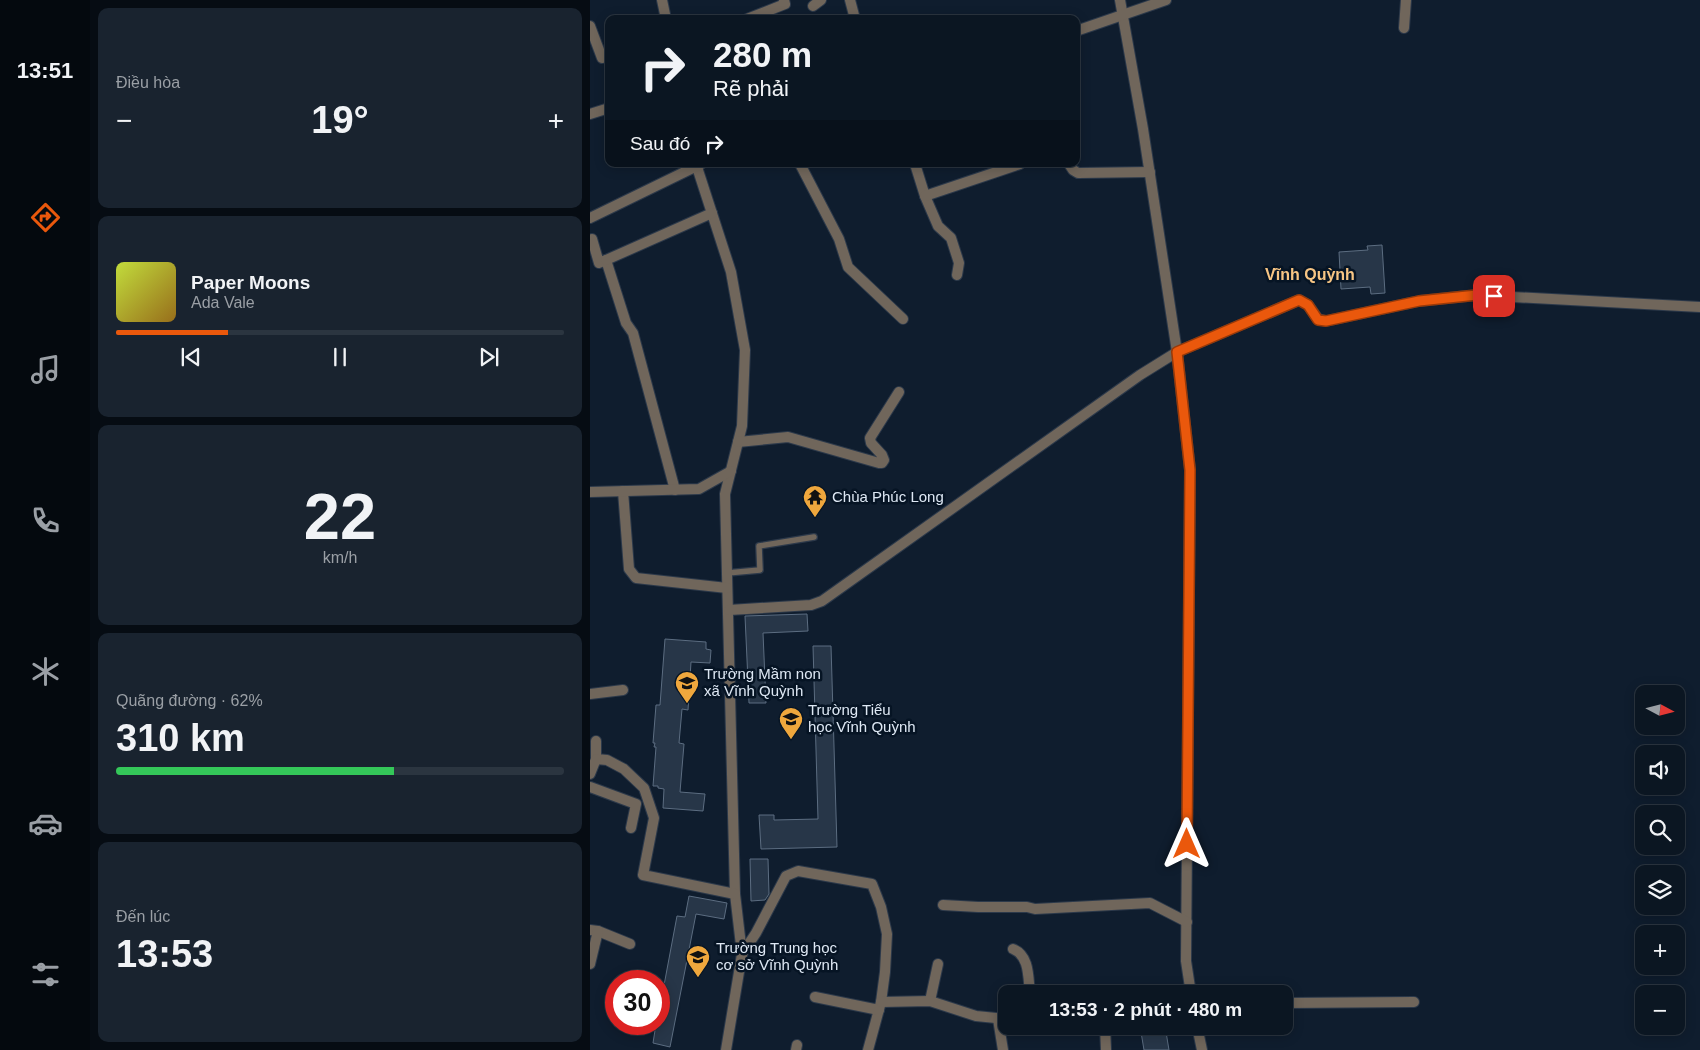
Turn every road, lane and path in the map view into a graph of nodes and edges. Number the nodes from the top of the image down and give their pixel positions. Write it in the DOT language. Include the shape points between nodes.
graph roads {
  1 [pos="662,0"];
  2 [pos="784,0"];
  3 [pos="850,0"];
  4 [pos="1120,0"];
  5 [pos="1166,0"];
  6 [pos="1406,0"];
  7 [pos="665,15"];
  8 [pos="757,15"];
  9 [pos="854,15"];
  10 [pos="1122,16"];
  11 [pos="590,26"];
  12 [pos="1404,28"];
  13 [pos="1080,30"];
  14 [pos="602,58"];
  15 [pos="605,109"];
  16 [pos="590,114"];
  17 [pos="692,167"];
  18 [pos="699,167"];
  19 [pos="802,167"];
  20 [pos="916,167"];
  21 [pos="1011,167"];
  22 [pos="1071,167"];
  23 [pos="1150,172"];
  24 [pos="925,196"];
  25 [pos="712,213"];
  26 [pos="590,218"];
  27 [pos="592,239"];
  28 [pos="606,260"];
  29 [pos="957,275"];
  30 [pos="1700,307"];
  31 [pos="903,319"];
  32 [pos="1177,352"];
  33 [pos="899,392"];
  34 [pos="738,442"];
  35 [pos="731,471"];
  36 [pos="675,490"];
  37 [pos="623,491"];
  38 [pos="590,492"];
  39 [pos="814,538"];
  40 [pos="727,572"];
  41 [pos="728,588"];
  42 [pos="728,610"];
  43 [pos="623,690"];
  44 [pos="590,694"];
  45 [pos="596,741"];
  46 [pos="596,759"];
  47 [pos="590,774"];
  48 [pos="590,787"];
  49 [pos="631,828"];
  50 [pos="735,894"];
  51 [pos="943,905"];
  52 [pos="1186,922"];
  53 [pos="594,930"];
  54 [pos="630,944"];
  55 [pos="1013,949"];
  56 [pos="742,954"];
  57 [pos="590,964"];
  58 [pos="938,964"];
  59 [pos="1029,985"];
  60 [pos="1190,985"];
  61 [pos="815,997"];
  62 [pos="930,1002"];
  63 [pos="1414,1002"];
  64 [pos="1293,1003"];
  65 [pos="880,1006"];
  66 [pos="998,1019"];
  67 [pos="1003,1035"];
  68 [pos="1105,1035"];
  69 [pos="1199,1035"];
  70 [pos="726,1050"];
  71 [pos="868,1050"];
  72 [pos="1003,1050"];
  73 [pos="1106,1050"];
  74 [pos="1202,1050"];
  1 -- 7 [label="street"];
  2 -- 8 [label="street" via="785,4"];
  3 -- 9 [label="street"];
  4 -- 10 [label="street"];
  5 -- 10 [label="street"];
  6 -- 12 [label="street"];
  10 -- 13 [label="street"];
  10 -- 23 [label="street"];
  11 -- 14 [label="street"];
  15 -- 16 [label="street"];
  17 -- 26 [label="street"];
  18 -- 25 [label="street"];
  19 -- 31 [label="street" via="839,238 848,267"];
  20 -- 24 [label="street"];
  21 -- 24 [label="street"];
  22 -- 23 [label="street" via="1078,172"];
  23 -- 32 [label="street"];
  24 -- 29 [label="street" via="938,226 951,238 959,263"];
  25 -- 28 [label="street"];
  25 -- 34 [label="street" via="731,272 745,350 742,426"];
  27 -- 28 [label="street" via="599,263"];
  28 -- 36 [label="street" via="626,323 633,332"];
  30 -- 32 [label="street" via="1477,295 1419,301 1326,321 1318,320 1308,305 1299,300"];
  32 -- 42 [label="street" via="1051,437 822,601 812,605"];
  32 -- 52 [label="street" via="1190,470"];
  33 -- 34 [label="street" via="870,438 882,455 882,463 788,437"];
  34 -- 35 [label="street"];
  35 -- 36 [label="street" via="699,489"];
  35 -- 40 [label="street" via="725,494"];
  36 -- 37 [label="street"];
  37 -- 38 [label="street"];
  37 -- 41 [label="street" via="629,569 636,578"];
  39 -- 40 [label="lane" via="759,546 760,570"];
  40 -- 41 [label="street"];
  41 -- 42 [label="street"];
  42 -- 50 [label="street"];
  43 -- 44 [label="street"];
  45 -- 46 [label="street"];
  46 -- 47 [label="street"];
  46 -- 50 [label="street" via="607,760 624,769 644,788 654,818 643,875"];
  48 -- 49 [label="street" via="636,804"];
  50 -- 56 [label="street"];
  51 -- 52 [label="street" via="1027,907 1036,910 1150,903"];
  52 -- 60 [label="street"];
  53 -- 54 [label="street"];
  53 -- 57 [label="street"];
  55 -- 59 [label="street" via="1022,954 1026,962"];
  56 -- 65 [label="street" via="786,876 798,871 872,884 887,934"];
  56 -- 70 [label="street"];
  58 -- 62 [label="street"];
  61 -- 65 [label="street"];
  62 -- 65 [label="street"];
  62 -- 66 [label="street" via="976,1016"];
  63 -- 64 [label="street"];
  65 -- 71 [label="street"];
  67 -- 72 [label="street"];
  68 -- 73 [label="street"];
  69 -- 74 [label="street"];
}
